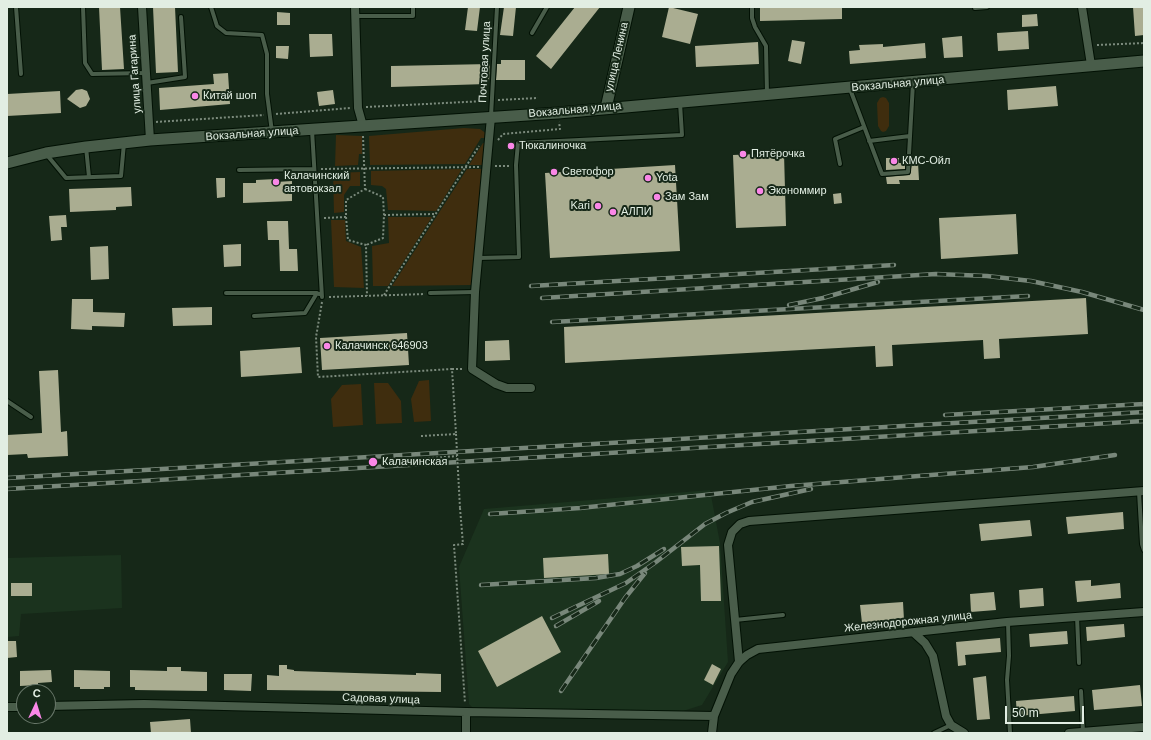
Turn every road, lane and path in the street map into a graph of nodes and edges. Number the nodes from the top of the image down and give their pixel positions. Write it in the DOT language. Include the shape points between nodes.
graph roads {
  1 [pos="16,7"];
  2 [pos="83,7"];
  3 [pos="142,7"];
  4 [pos="211,7"];
  5 [pos="355,7"];
  6 [pos="413,7"];
  7 [pos="497,7"];
  8 [pos="547,7"];
  9 [pos="629,7"];
  10 [pos="752,7"];
  11 [pos="987,7"];
  12 [pos="1082,7"];
  13 [pos="975,8"];
  14 [pos="354,16"];
  15 [pos="180,17"];
  16 [pos="532,33"];
  17 [pos="1144,43"];
  18 [pos="1088,46"];
  19 [pos="1144,61"];
  20 [pos="1091,65"];
  21 [pos="146,73"];
  22 [pos="21,74"];
  23 [pos="147,83"];
  24 [pos="913,83"];
  25 [pos="850,88"];
  26 [pos="767,94"];
  27 [pos="538,98"];
  28 [pos="680,101"];
  29 [pos="358,108"];
  30 [pos="606,108"];
  31 [pos="558,112"];
  32 [pos="270,115"];
  33 [pos="491,117"];
  34 [pos="149,123"];
  35 [pos="363,126"];
  36 [pos="864,127"];
  37 [pos="312,130"];
  38 [pos="272,132"];
  39 [pos="910,136"];
  40 [pos="150,140"];
  41 [pos="489,140"];
  42 [pos="869,141"];
  43 [pos="124,143"];
  44 [pos="86,146"];
  45 [pos="46,153"];
  46 [pos="7,163"];
  47 [pos="840,164"];
  48 [pos="516,165"];
  49 [pos="465,166"];
  50 [pos="486,167"];
  51 [pos="364,168"];
  52 [pos="314,169"];
  53 [pos="239,170"];
  54 [pos="90,177"];
  55 [pos="365,189"];
  56 [pos="435,214"];
  57 [pos="384,215"];
  58 [pos="346,217"];
  59 [pos="317,218"];
  60 [pos="366,245"];
  61 [pos="478,258"];
  62 [pos="475,292"];
  63 [pos="226,293"];
  64 [pos="317,293"];
  65 [pos="430,293"];
  66 [pos="384,295"];
  67 [pos="368,296"];
  68 [pos="322,297"];
  69 [pos="254,316"];
  70 [pos="531,388"];
  71 [pos="7,400"];
  72 [pos="30,417"];
  73 [pos="456,434"];
  74 [pos="421,436"];
  75 [pos="457,456"];
  76 [pos="420,459"];
  77 [pos="1142,491"];
  78 [pos="1142,519"];
  79 [pos="1144,550"];
  80 [pos="1144,612"];
  81 [pos="783,615"];
  82 [pos="1077,617"];
  83 [pos="734,620"];
  84 [pos="1008,622"];
  85 [pos="914,632"];
  86 [pos="739,662"];
  87 [pos="1079,664"];
  88 [pos="1081,691"];
  89 [pos="56,706"];
  90 [pos="466,712"];
  91 [pos="714,716"];
  92 [pos="951,725"];
  93 [pos="1144,727"];
  94 [pos="1083,732"];
  95 [pos="1096,732"];
  96 [pos="466,733"];
  97 [pos="712,733"];
  98 [pos="934,733"];
  99 [pos="964,733"];
  100 [pos="1010,733"];
  101 [pos="1069,733"];
  1 -- 22 [label="lane"];
  2 -- 21 [label="lane" via="85,63 92,74"];
  3 -- 21 [label="street, улица Гагарина"];
  4 -- 32 [label="lane" via="217,26 226,33 262,36 267,54"];
  5 -- 14 [label="street"];
  6 -- 14 [label="lane" via="413,16"];
  7 -- 33 [label="lane, Почтовая улица"];
  8 -- 16 [label="lane"];
  9 -- 30 [label="main road, улица Ленина"];
  10 -- 26 [label="lane" via="755,27 766,46"];
  11 -- 13 [label="lane"];
  12 -- 18 [label="street"];
  14 -- 29 [label="street"];
  15 -- 23 [label="lane" via="184,77"];
  17 -- 18 [label="path"];
  18 -- 20 [label="street"];
  19 -- 20 [label="main road, Вокзальная улица"];
  20 -- 24 [label="main road, Вокзальная улица"];
  21 -- 23 [label="street, улица Гагарина"];
  23 -- 34 [label="street, улица Гагарина"];
  24 -- 25 [label="main road, Вокзальная улица"];
  24 -- 39 [label="lane"];
  25 -- 26 [label="main road, Вокзальная улица"];
  25 -- 36 [label="lane"];
  26 -- 28 [label="main road, Вокзальная улица"];
  27 -- 29 [label="path"];
  28 -- 30 [label="main road, Вокзальная улица"];
  28 -- 48 [label="lane" via="682,135 518,143"];
  29 -- 32 [label="path"];
  29 -- 35 [label="street"];
  30 -- 31 [label="main road, Вокзальная улица"];
  31 -- 33 [label="main road, Вокзальная улица"];
  31 -- 41 [label="path" via="560,129 503,134 498,140"];
  32 -- 34 [label="path"];
  32 -- 38 [label="lane"];
  33 -- 35 [label="main road, Вокзальная улица"];
  33 -- 41 [label="street"];
  34 -- 40 [label="street, улица Гагарина"];
  35 -- 37 [label="main road, Вокзальная улица"];
  35 -- 51 [label="path"];
  36 -- 42 [label="lane"];
  36 -- 47 [label="lane" via="836,139"];
  37 -- 38 [label="main road, Вокзальная улица"];
  37 -- 52 [label="lane"];
  38 -- 40 [label="main road, Вокзальная улица"];
  39 -- 42 [label="lane"];
  39 -- 42 [label="lane" via="908,172 882,174"];
  40 -- 43 [label="main road, Вокзальная улица"];
  41 -- 49 [label="path" via="482,140"];
  41 -- 50 [label="street"];
  43 -- 44 [label="main road, Вокзальная улица"];
  43 -- 54 [label="lane" via="121,176"];
  44 -- 45 [label="main road, Вокзальная улица"];
  44 -- 54 [label="lane"];
  45 -- 46 [label="main road, Вокзальная улица"];
  45 -- 54 [label="lane" via="66,178"];
  48 -- 50 [label="path"];
  48 -- 61 [label="lane" via="519,257"];
  49 -- 50 [label="path"];
  49 -- 51 [label="path"];
  49 -- 56 [label="path"];
  50 -- 61 [label="street"];
  51 -- 52 [label="path"];
  51 -- 55 [label="path"];
  52 -- 53 [label="lane"];
  52 -- 59 [label="lane"];
  55 -- 57 [label="path" via="383,197"];
  55 -- 58 [label="path" via="346,200"];
  56 -- 57 [label="path"];
  56 -- 66 [label="path"];
  57 -- 60 [label="path" via="383,238"];
  58 -- 59 [label="path"];
  58 -- 60 [label="path" via="348,240"];
  59 -- 68 [label="lane"];
  60 -- 67 [label="path"];
  61 -- 62 [label="street"];
  62 -- 65 [label="lane"];
  62 -- 70 [label="street" via="472,369 507,388"];
  63 -- 64 [label="lane"];
  64 -- 68 [label="lane"];
  64 -- 69 [label="lane" via="305,313"];
  65 -- 66 [label="path"];
  66 -- 67 [label="path"];
  67 -- 68 [label="path"];
  68 -- 73 [label="path" via="316,337 318,377 452,369"];
  71 -- 72 [label="lane"];
  73 -- 74 [label="path"];
  73 -- 75 [label="path, bridge"];
  75 -- 76 [label="path"];
  75 -- 90 [label="path, bridge" via="463,544 454,545"];
  77 -- 78 [label="lane"];
  77 -- 83 [label="street" via="749,521 740,524 732,532 728,545"];
  78 -- 79 [label="lane"];
  80 -- 82 [label="street, Железнодорожная улица"];
  81 -- 83 [label="lane"];
  82 -- 84 [label="street, Железнодорожная улица"];
  82 -- 87 [label="lane"];
  83 -- 86 [label="street"];
  84 -- 85 [label="street, Железнодорожная улица"];
  84 -- 100 [label="lane" via="1007,680"];
  85 -- 86 [label="street, Железнодорожная улица" via="758,650"];
  85 -- 92 [label="street" via="933,656 946,716"];
  86 -- 91 [label="street, Железнодорожная улица" via="730,674"];
  88 -- 94 [label="lane"];
  89 -- 90 [label="street, Садовая улица" via="144,704"];
  90 -- 91 [label="street, Садовая улица"];
  90 -- 96 [label="street"];
  91 -- 97 [label="street, Железнодорожная улица"];
  92 -- 98 [label="lane"];
  92 -- 99 [label="street"];
  93 -- 95 [label="street"];
  94 -- 95 [label="street"];
  94 -- 101 [label="street"];
}
